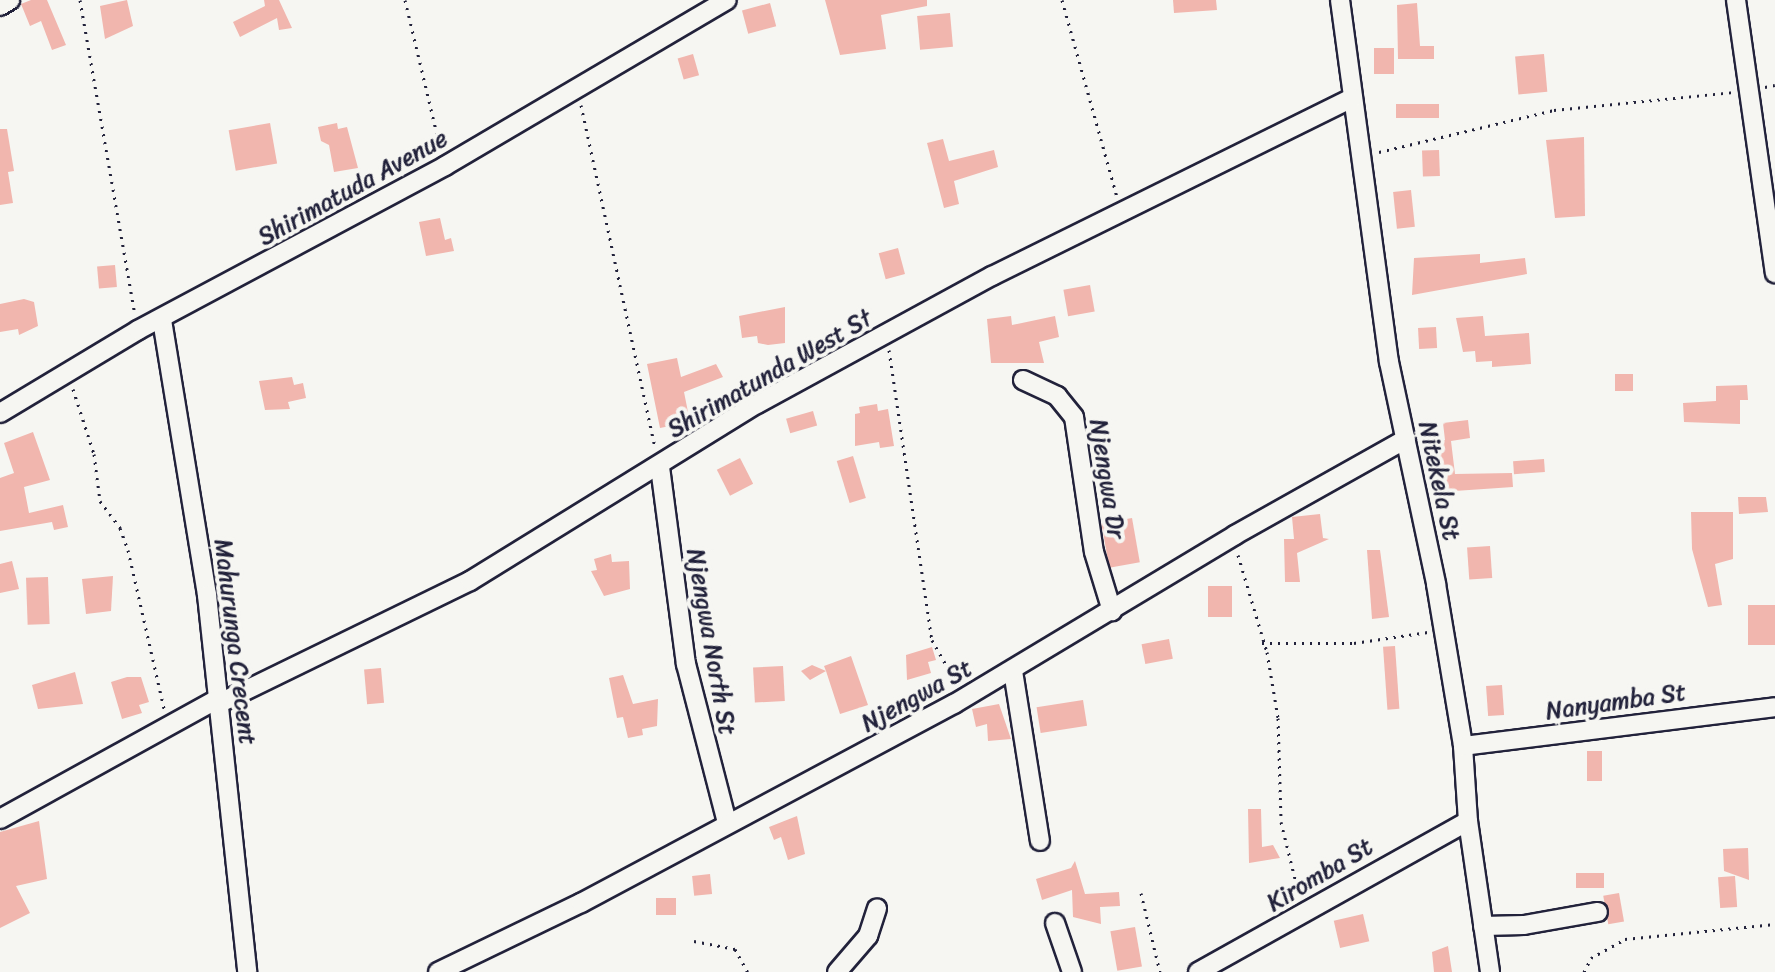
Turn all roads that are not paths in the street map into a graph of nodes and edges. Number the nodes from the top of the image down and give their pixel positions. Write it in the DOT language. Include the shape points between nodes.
graph roads {
  1 [pos="10,0"];
  2 [pos="727,0"];
  3 [pos="1340,0"];
  4 [pos="1736,0"];
  5 [pos="0,6"];
  6 [pos="1352,98"];
  7 [pos="1775,273"];
  8 [pos="162,320"];
  9 [pos="1023,380"];
  10 [pos="0,413"];
  11 [pos="1406,439"];
  12 [pos="660,467"];
  13 [pos="1112,611"];
  14 [pos="1013,671"];
  15 [pos="220,700"];
  16 [pos="1775,707"];
  17 [pos="1463,746"];
  18 [pos="0,819"];
  19 [pos="1468,821"];
  20 [pos="727,823"];
  21 [pos="1040,841"];
  22 [pos="877,908"];
  23 [pos="1598,912"];
  24 [pos="1055,923"];
  25 [pos="1483,926"];
  26 [pos="247,972"];
  27 [pos="438,972"];
  28 [pos="837,972"];
  29 [pos="1072,972"];
  30 [pos="1198,972"];
  31 [pos="1490,972"];
  1 -- 5 [label="street"];
  2 -- 8 [label="street, Shirimatuda Avenue" via="445,166"];
  3 -- 6 [label="street, Nitekela St"];
  4 -- 7 [label="street"];
  6 -- 11 [label="street, Nitekela St" via="1389,362"];
  6 -- 12 [label="street, Shirimatunda West St" via="886,335 757,404"];
  8 -- 10 [label="street, Shirimatuda Avenue"];
  8 -- 15 [label="street, Mahurunga Crecent"];
  9 -- 13 [label="street, Njengwa Dr" via="1057,396 1074,417 1094,552"];
  11 -- 13 [label="street, Njengwa St"];
  11 -- 17 [label="street, Nitekela St"];
  12 -- 15 [label="street, Shirimatunda West St" via="470,581"];
  12 -- 20 [label="street, Njengwa North St" via="686,664"];
  13 -- 14 [label="street, Njengwa St"];
  14 -- 20 [label="street, Njengwa St"];
  14 -- 21 [label="street"];
  15 -- 18 [label="street, Shirimatunda West St"];
  15 -- 26 [label="street, Mahurunga Crecent"];
  16 -- 17 [label="street, Nanyamba St"];
  17 -- 19 [label="street, Nitekela St"];
  19 -- 25 [label="street, Nitekela St"];
  19 -- 30 [label="street, Kiromba St" via="1390,860"];
  20 -- 27 [label="street, Njengwa St" via="581,903"];
  22 -- 28 [label="street" via="868,936"];
  23 -- 25 [label="street"];
  24 -- 29 [label="street"];
  25 -- 31 [label="street, Nitekela St"];
}
